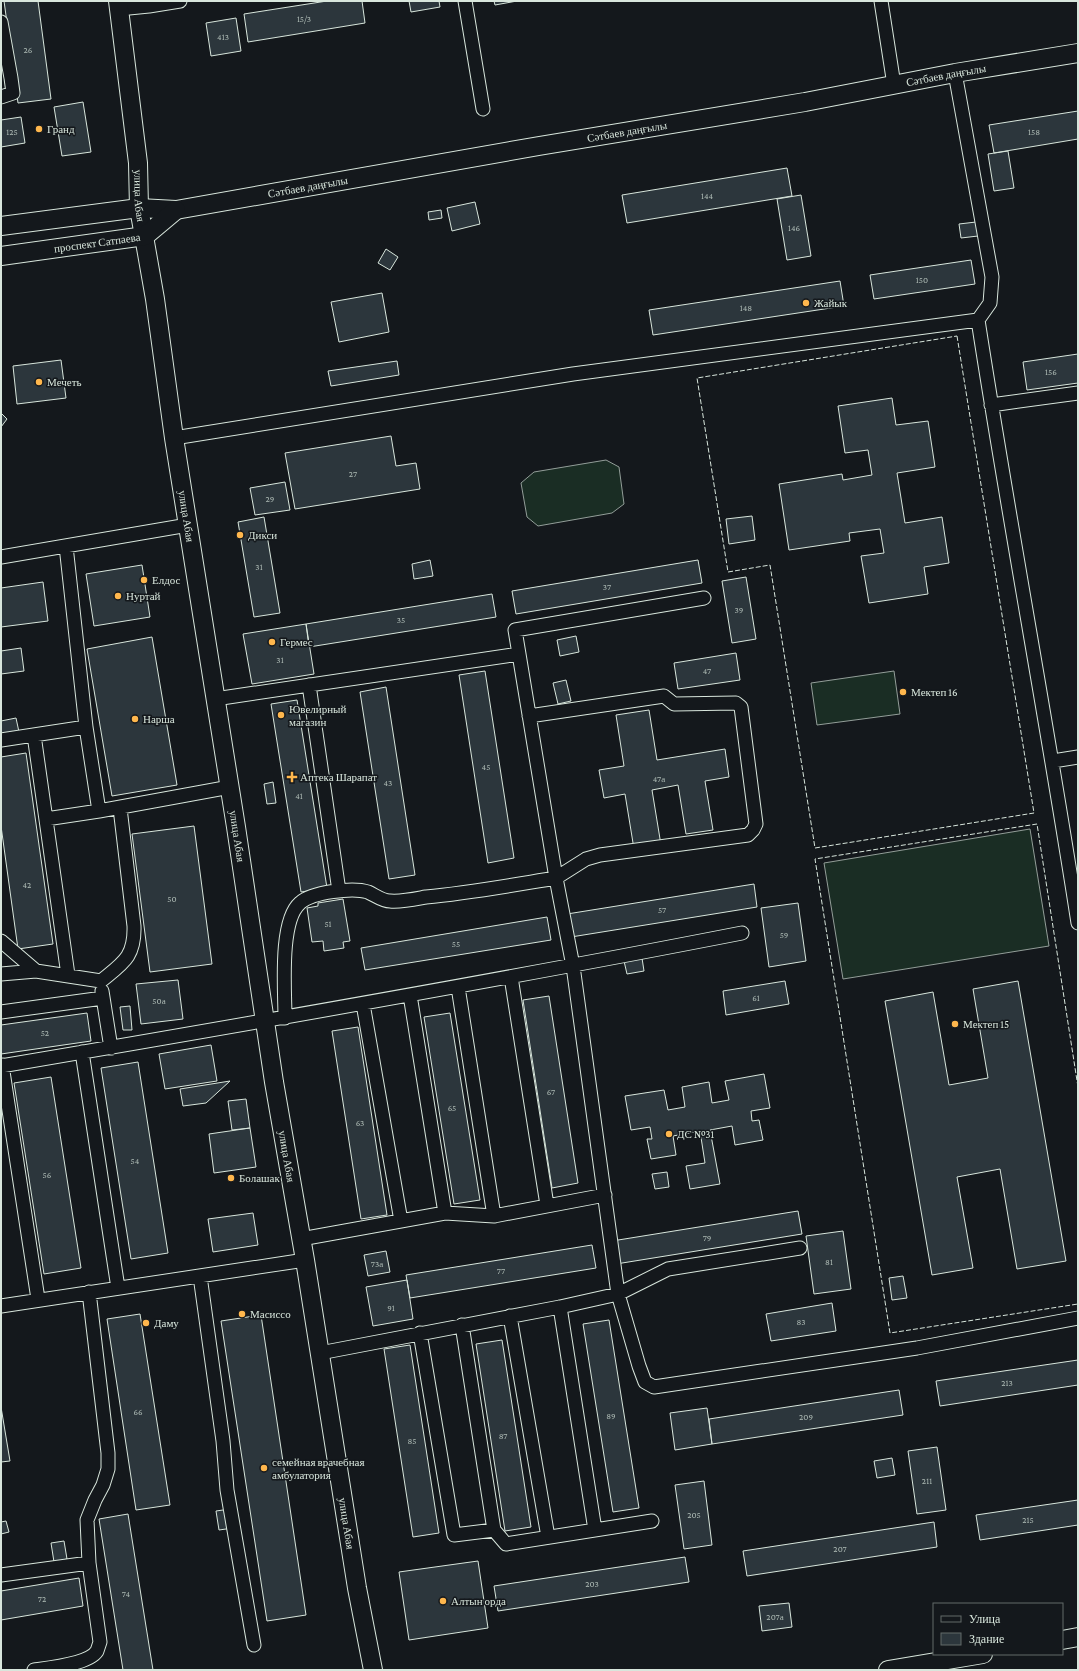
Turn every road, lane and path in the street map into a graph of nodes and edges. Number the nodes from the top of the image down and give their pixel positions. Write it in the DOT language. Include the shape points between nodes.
graph roads {
  1 [pos="180,1"];
  2 [pos="465,1"];
  3 [pos="880,1"];
  4 [pos="119,5"];
  5 [pos="1,22"];
  6 [pos="1078,53"];
  7 [pos="955,73"];
  8 [pos="894,85"];
  9 [pos="1,97"];
  10 [pos="483,109"];
  11 [pos="139,208"];
  12 [pos="176,210"];
  13 [pos="1,226"];
  14 [pos="145,236"];
  15 [pos="1,256"];
  16 [pos="978,320"];
  17 [pos="1078,393"];
  18 [pos="991,406"];
  19 [pos="174,438"];
  20 [pos="188,525"];
  21 [pos="66,546"];
  22 [pos="1,557"];
  23 [pos="704,598"];
  24 [pos="519,654"];
  25 [pos="309,685"];
  26 [pos="216,698"];
  27 [pos="529,716"];
  28 [pos="86,727"];
  29 [pos="34,735"];
  30 [pos="1,740"];
  31 [pos="1078,757"];
  32 [pos="1053,761"];
  33 [pos="230,787"];
  34 [pos="120,808"];
  35 [pos="99,811"];
  36 [pos="46,819"];
  37 [pos="556,878"];
  38 [pos="339,891"];
  39 [pos="1078,923"];
  40 [pos="742,933"];
  41 [pos="1,941"];
  42 [pos="573,966"];
  43 [pos="36,971"];
  44 [pos="1,974"];
  45 [pos="68,975"];
  46 [pos="511,977"];
  47 [pos="101,981"];
  48 [pos="458,987"];
  49 [pos="410,995"];
  50 [pos="103,998"];
  51 [pos="363,1004"];
  52 [pos="1,1012"];
  53 [pos="285,1018"];
  54 [pos="265,1022"];
  55 [pos="111,1048"];
  56 [pos="82,1052"];
  57 [pos="2,1066"];
  58 [pos="605,1195"];
  59 [pos="547,1205"];
  60 [pos="445,1213"];
  61 [pos="494,1216"];
  62 [pos="401,1221"];
  63 [pos="301,1239"];
  64 [pos="800,1248"];
  65 [pos="305,1260"];
  66 [pos="200,1276"];
  67 [pos="118,1288"];
  68 [pos="89,1292"];
  69 [pos="618,1294"];
  70 [pos="38,1299"];
  71 [pos="1,1306"];
  72 [pos="560,1307"];
  73 [pos="510,1316"];
  74 [pos="1078,1318"];
  75 [pos="462,1325"];
  76 [pos="420,1333"];
  77 [pos="320,1353"];
  78 [pos="652,1521"];
  79 [pos="494,1530"];
  80 [pos="595,1530"];
  81 [pos="548,1537"];
  82 [pos="89,1563"];
  83 [pos="1,1575"];
  84 [pos="1078,1637"];
  85 [pos="1063,1640"];
  86 [pos="254,1645"];
  87 [pos="977,1655"];
  88 [pos="34,1670"];
  89 [pos="373,1670"];
  90 [pos="888,1670"];
  1 -- 4 [label="street" via="149,6"];
  2 -- 10 [label="street"];
  3 -- 8 [label="street"];
  4 -- 11 [label="street, улица Абая" via="138,163"];
  5 -- 9 [label="street" via="12,93"];
  6 -- 7 [label="street, Сәтбаев даңғылы"];
  7 -- 8 [label="street, Сәтбаев даңғылы"];
  7 -- 16 [label="street" via="992,277 990,303"];
  8 -- 12 [label="street, Сәтбаев даңғылы"];
  11 -- 12 [label="street"];
  11 -- 13 [label="street"];
  11 -- 14 [label="street, улица Абая"];
  12 -- 14 [label="street, проспект Сатпаева"];
  14 -- 15 [label="street, проспект Сатпаева"];
  14 -- 19 [label="street, улица Абая"];
  16 -- 18 [label="street"];
  16 -- 19 [label="street" via="573,374"];
  17 -- 18 [label="street"];
  18 -- 32 [label="street"];
  19 -- 20 [label="street, улица Абая"];
  20 -- 21 [label="street"];
  20 -- 26 [label="street, улица Абая"];
  21 -- 22 [label="street"];
  21 -- 28 [label="street"];
  23 -- 24 [label="street" via="516,630"];
  24 -- 25 [label="street"];
  24 -- 27 [label="street"];
  25 -- 26 [label="street"];
  25 -- 38 [label="street"];
  26 -- 33 [label="street, улица Абая"];
  27 -- 37 [label="street"];
  27 -- 37 [label="street" via="664,696 674,704 736,703 741,707 756,824 748,835 600,855 586,860"];
  28 -- 29 [label="street"];
  28 -- 35 [label="street"];
  29 -- 30 [label="street"];
  29 -- 36 [label="street"];
  31 -- 32 [label="street"];
  32 -- 39 [label="street"];
  33 -- 34 [label="street"];
  33 -- 54 [label="street, улица Абая"];
  34 -- 35 [label="street"];
  34 -- 47 [label="street" via="135,939 132,952 124,962"];
  35 -- 36 [label="street"];
  36 -- 45 [label="street"];
  37 -- 38 [label="street" via="444,896 390,901 361,891"];
  37 -- 42 [label="street"];
  38 -- 53 [label="street" via="310,897 300,903 292,914 285,944"];
  40 -- 42 [label="street"];
  41 -- 43 [label="street"];
  42 -- 46 [label="street"];
  42 -- 58 [label="street"];
  43 -- 44 [label="street"];
  43 -- 45 [label="street"];
  45 -- 47 [label="street"];
  46 -- 48 [label="street"];
  46 -- 59 [label="street"];
  47 -- 50 [label="street"];
  48 -- 49 [label="street"];
  48 -- 61 [label="street"];
  49 -- 51 [label="street"];
  49 -- 60 [label="street"];
  50 -- 52 [label="street"];
  50 -- 55 [label="street"];
  51 -- 53 [label="street"];
  51 -- 62 [label="street"];
  53 -- 54 [label="street"];
  54 -- 55 [label="street"];
  54 -- 63 [label="street, улица Абая"];
  55 -- 56 [label="street"];
  56 -- 57 [label="street"];
  56 -- 67 [label="street"];
  57 -- 70 [label="street"];
  58 -- 59 [label="street"];
  58 -- 69 [label="street"];
  59 -- 61 [label="street"];
  60 -- 61 [label="street"];
  60 -- 62 [label="street"];
  62 -- 63 [label="street"];
  63 -- 65 [label="street, улица Абая"];
  64 -- 69 [label="street" via="668,1269"];
  65 -- 66 [label="street"];
  65 -- 77 [label="street, улица Абая"];
  66 -- 67 [label="street"];
  66 -- 86 [label="street" via="223,1441 227,1490"];
  67 -- 68 [label="street"];
  68 -- 70 [label="street"];
  68 -- 82 [label="street" via="108,1453 108,1469 103,1485 87,1520"];
  69 -- 72 [label="street"];
  69 -- 74 [label="street" via="644,1382 654,1387 917,1348"];
  70 -- 71 [label="street"];
  72 -- 73 [label="street"];
  72 -- 80 [label="street"];
  73 -- 75 [label="street"];
  73 -- 81 [label="street"];
  75 -- 76 [label="street"];
  75 -- 79 [label="street"];
  76 -- 77 [label="street"];
  76 -- 79 [label="street" via="454,1534"];
  77 -- 89 [label="street, улица Абая" via="357,1588"];
  78 -- 80 [label="street"];
  79 -- 81 [label="street" via="506,1544"];
  80 -- 81 [label="street"];
  82 -- 83 [label="street"];
  82 -- 88 [label="street" via="100,1642 96,1652 85,1659 66,1665"];
  84 -- 85 [label="street"];
  87 -- 90 [label="street"];
}
